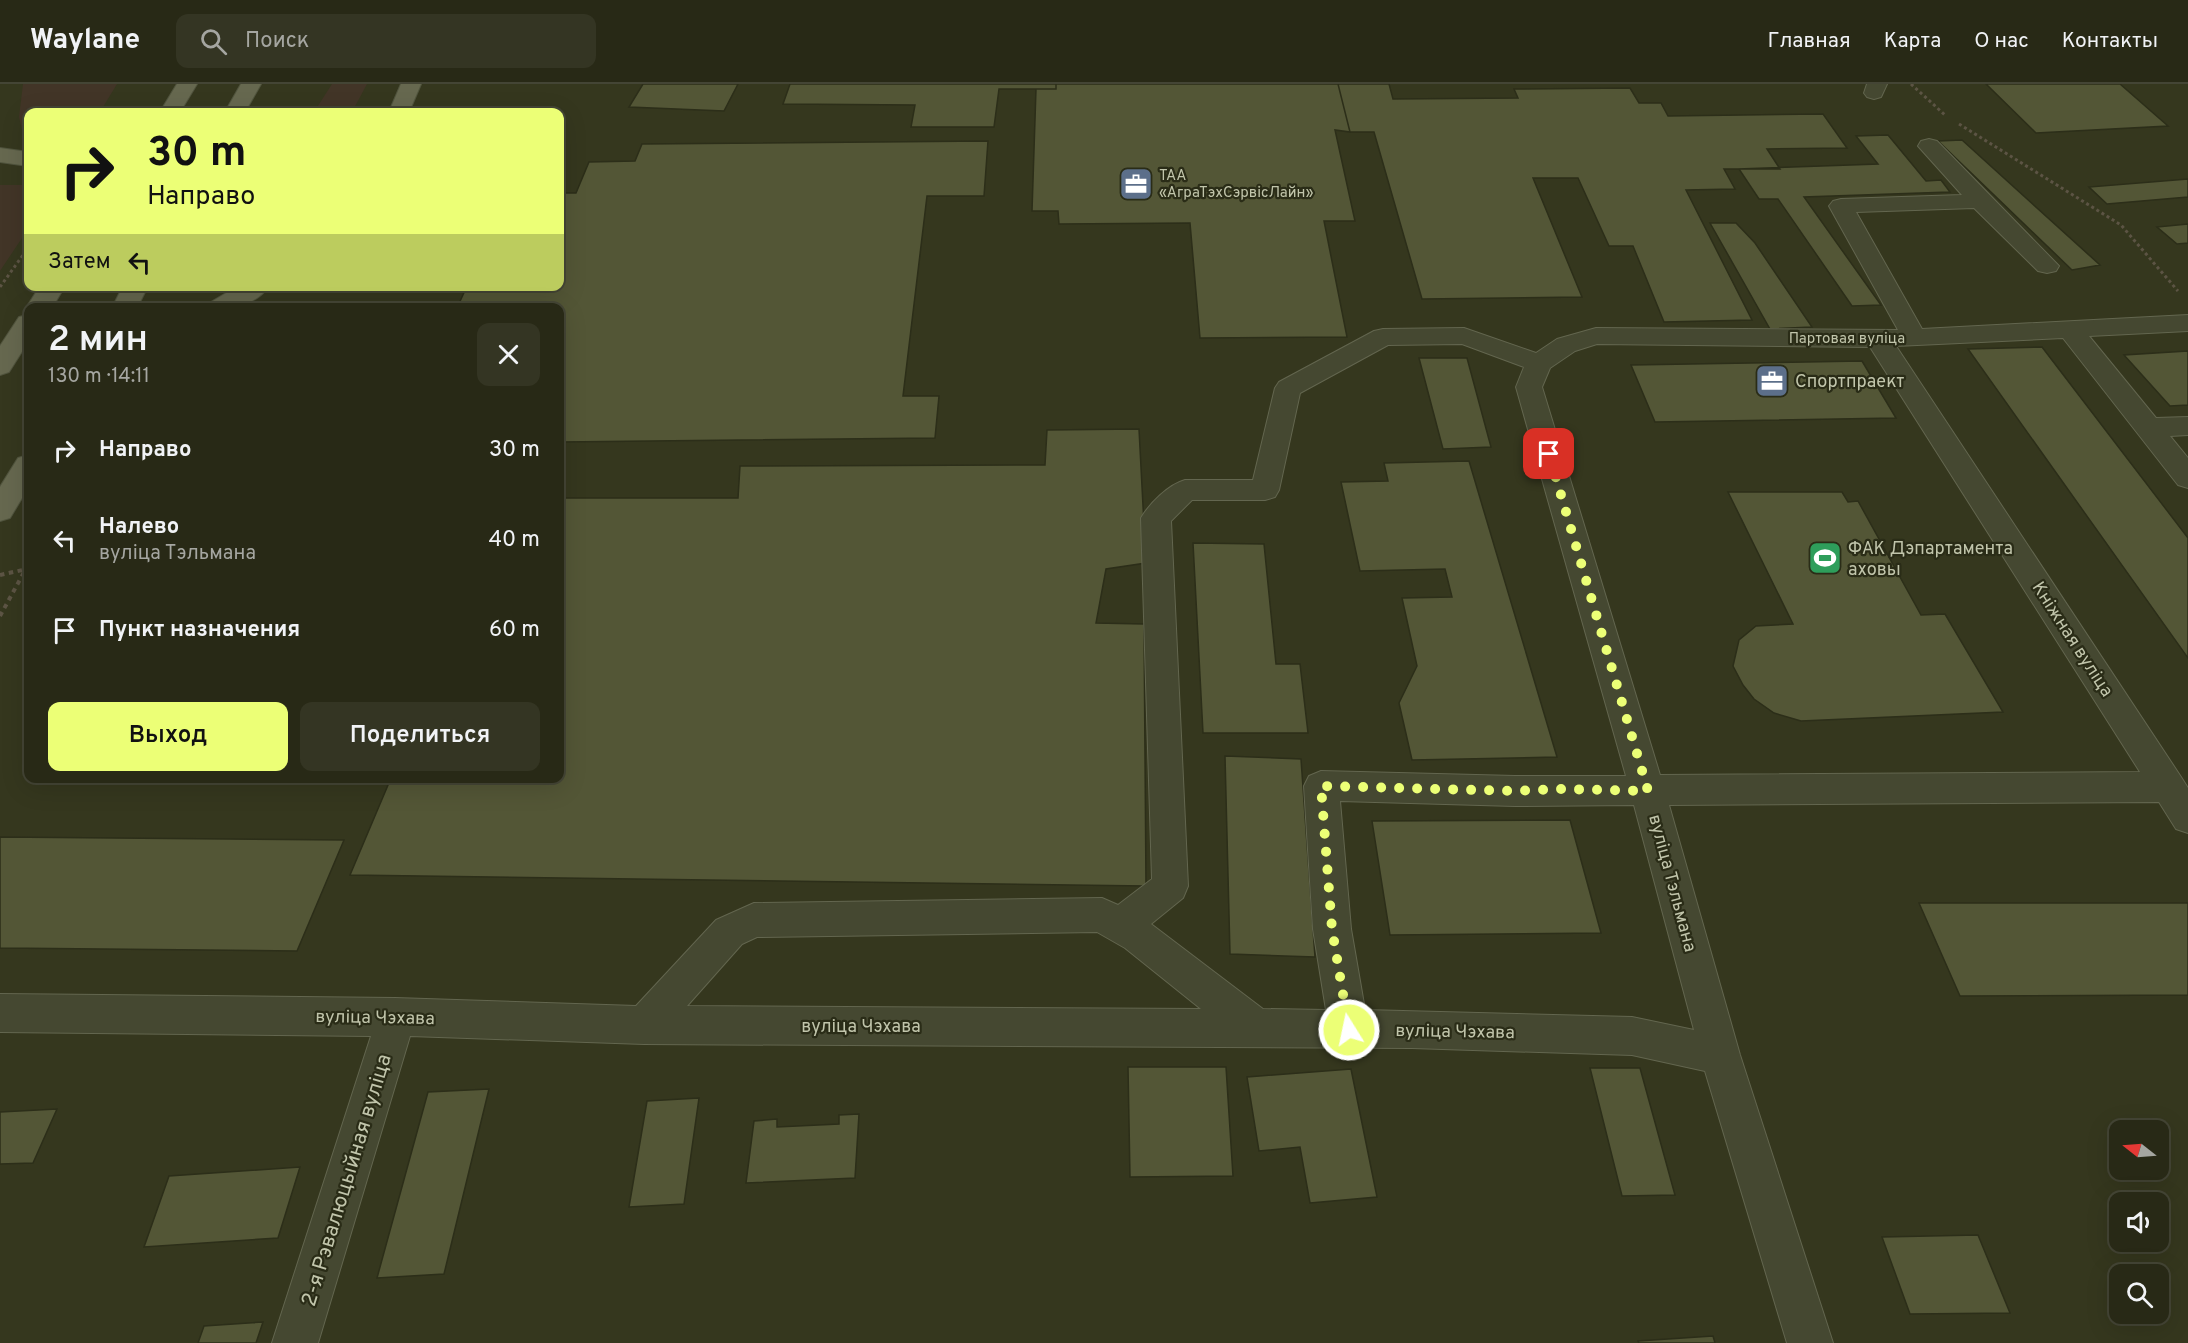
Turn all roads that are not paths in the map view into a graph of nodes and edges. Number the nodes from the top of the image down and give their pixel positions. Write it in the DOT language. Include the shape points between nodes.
graph roads {
  1 [pos="187,84"];
  2 [pos="251,84"];
  3 [pos="411,84"];
  4 [pos="172,108"];
  5 [pos="238,108"];
  6 [pos="401,108"];
  7 [pos="1929,146"];
  8 [pos="0,155"];
  9 [pos="24,158"];
  10 [pos="1980,201"];
  11 [pos="2047,266"];
  12 [pos="2188,323"];
  13 [pos="24,329"];
  14 [pos="2070,329"];
  15 [pos="1915,338"];
  16 [pos="1878,339"];
  17 [pos="0,366"];
  18 [pos="1534,375"];
  19 [pos="2188,426"];
  20 [pos="2148,428"];
  21 [pos="24,472"];
  22 [pos="2188,478"];
  23 [pos="0,511"];
  24 [pos="2169,787"];
  25 [pos="1648,791"];
  26 [pos="2188,818"];
  27 [pos="1120,926"];
  28 [pos="0,1013"];
  29 [pos="395,1017"];
  30 [pos="644,1025"];
  31 [pos="1255,1027"];
  32 [pos="1349,1030"];
  33 [pos="1720,1055"];
  34 [pos="295,1343"];
  35 [pos="1810,1343"];
  1 -- 4 [label="main road"];
  2 -- 5 [label="main road"];
  3 -- 6 [label="main road"];
  7 -- 10 [label="street"];
  8 -- 9 [label="main road"];
  10 -- 11 [label="street"];
  10 -- 15 [label="street" via="1841,206"];
  12 -- 14 [label="street, Партовая вуліца"];
  13 -- 17 [label="main road"];
  14 -- 15 [label="street, Партовая вуліца"];
  14 -- 20 [label="street"];
  15 -- 16 [label="street, Партовая вуліца"];
  16 -- 18 [label="street, Партовая вуліца" via="1596,336 1566,345"];
  16 -- 24 [label="street, Кніжная вуліца"];
  18 -- 25 [label="street, вуліца Тэльмана"];
  18 -- 27 [label="street" via="1464,336 1383,337 1288,388 1265,490 1185,490 1156,518 1170,886"];
  19 -- 20 [label="street"];
  20 -- 22 [label="street"];
  21 -- 23 [label="main road"];
  24 -- 25 [label="street"];
  24 -- 26 [label="street, Кніжная вуліца"];
  25 -- 32 [label="street" via="1321,786 1332,929"];
  25 -- 33 [label="street, вуліца Тэльмана"];
  27 -- 30 [label="street" via="1102,915 754,920 729,932"];
  27 -- 31 [label="street"];
  28 -- 29 [label="street, вуліца Чэхава"];
  29 -- 30 [label="street, вуліца Чэхава"];
  29 -- 34 [label="street, 2-я Рэвалюцыйная вуліца"];
  30 -- 31 [label="street, вуліца Чэхава"];
  31 -- 32 [label="street, вуліца Чэхава"];
  32 -- 33 [label="street, вуліца Чэхава" via="1632,1036"];
  33 -- 35 [label="street, вуліца Тэльмана"];
}
